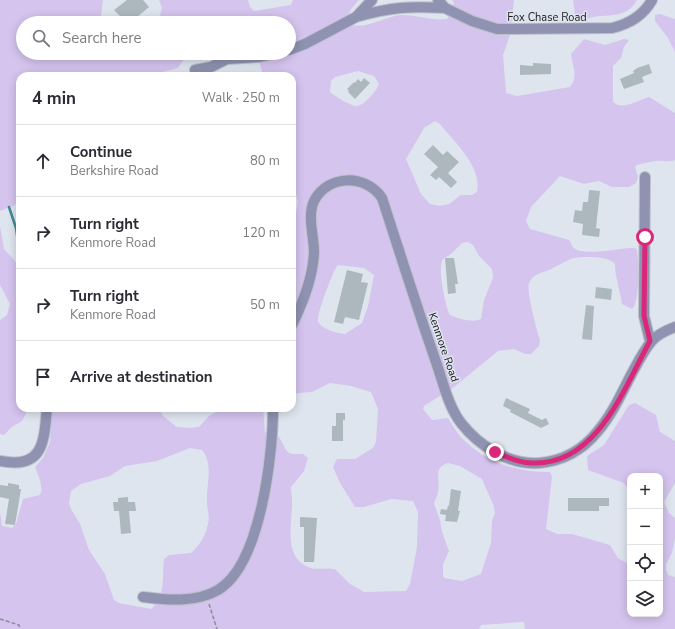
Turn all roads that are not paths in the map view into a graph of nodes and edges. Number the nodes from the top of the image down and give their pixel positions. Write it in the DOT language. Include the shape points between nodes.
graph roads {
  1 [pos="372,0"];
  2 [pos="652,0"];
  3 [pos="442,4"];
  4 [pos="356,17"];
  5 [pos="296,47"];
  6 [pos="225,60"];
  7 [pos="195,70"];
  8 [pos="645,178"];
  9 [pos="296,318"];
  10 [pos="675,327"];
  11 [pos="650,341"];
  12 [pos="47,412"];
  13 [pos="273,412"];
  14 [pos="0,461"];
  15 [pos="143,597"];
  1 -- 4 [label="street"];
  2 -- 3 [label="street, Fox Chase Road" via="636,19 622,26 602,29 497,29 472,21"];
  3 -- 4 [label="street" via="392,8"];
  4 -- 5 [label="street"];
  6 -- 7 [label="street" via="211,67"];
  8 -- 11 [label="street" via="644,316"];
  9 -- 11 [label="street, Kenmore Road" via="312,272 311,213 314,202 327,186 347,180 376,190 382,198 421,321 454,412 476,440 495,452 514,460 532,463 556,460 586,445 606,422"];
  10 -- 11 [label="street"];
  12 -- 14 [label="street" via="44,442 36,455 26,462"];
  13 -- 15 [label="street" via="267,480 254,533 234,575 219,590 206,595 183,599"];
}
